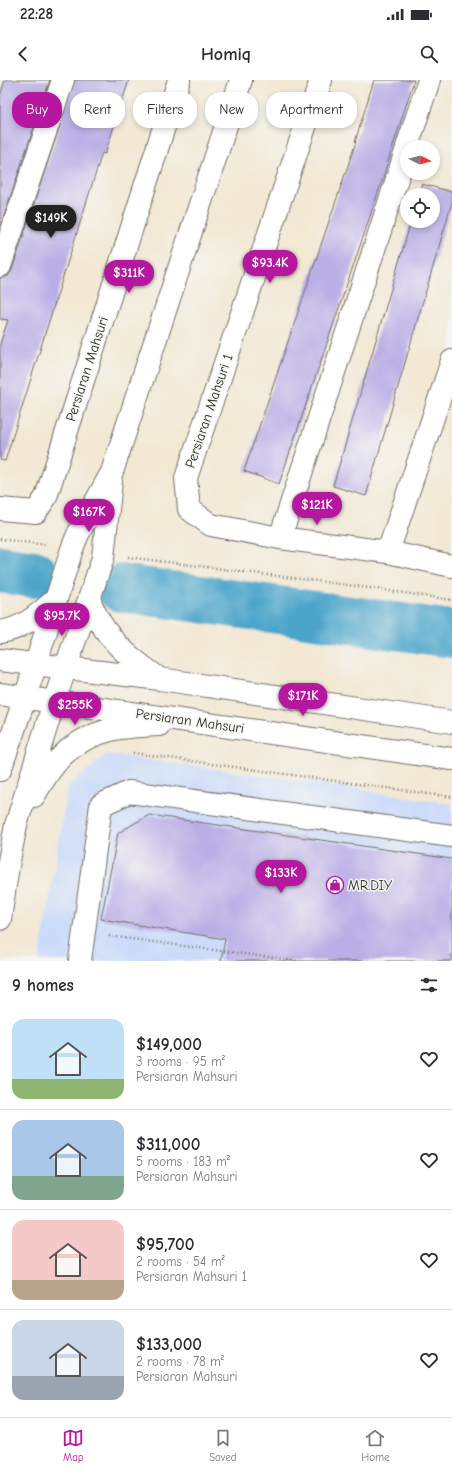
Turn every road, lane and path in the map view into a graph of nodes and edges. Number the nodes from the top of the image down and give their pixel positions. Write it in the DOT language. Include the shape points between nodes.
graph roads {
  1 [pos="63,80"];
  2 [pos="179,80"];
  3 [pos="241,80"];
  4 [pos="321,80"];
  5 [pos="429,80"];
  6 [pos="409,140"];
  7 [pos="400,169"];
  8 [pos="0,266"];
  9 [pos="452,361"];
  10 [pos="112,472"];
  11 [pos="0,509"];
  12 [pos="280,538"];
  13 [pos="0,539"];
  14 [pos="72,549"];
  15 [pos="104,551"];
  16 [pos="388,552"];
  17 [pos="452,566"];
  18 [pos="56,599"];
  19 [pos="89,599"];
  20 [pos="452,600"];
  21 [pos="0,632"];
  22 [pos="0,660"];
  23 [pos="36,665"];
  24 [pos="66,667"];
  25 [pos="160,679"];
  26 [pos="0,694"];
  27 [pos="25,698"];
  28 [pos="54,702"];
  29 [pos="192,721"];
  30 [pos="452,722"];
  31 [pos="128,752"];
  32 [pos="452,759"];
  33 [pos="0,770"];
  34 [pos="452,796"];
  35 [pos="16,825"];
  36 [pos="452,836"];
  37 [pos="0,919"];
  38 [pos="84,932"];
  39 [pos="80,961"];
  40 [pos="297,961"];
  1 -- 8 [label="street"];
  2 -- 11 [label="street, Persiaran Mahsuri" via="46,497 36,512"];
  3 -- 10 [label="street"];
  4 -- 12 [label="street, Persiaran Mahsuri 1" via="186,478 189,509 211,525"];
  5 -- 6 [label="street"];
  7 -- 12 [label="street"];
  9 -- 16 [label="street"];
  10 -- 14 [label="street"];
  10 -- 15 [label="street"];
  12 -- 16 [label="street, Persiaran Mahsuri 1"];
  13 -- 14 [label="path"];
  14 -- 18 [label="street"];
  15 -- 19 [label="street"];
  15 -- 20 [label="path" via="133,559"];
  16 -- 17 [label="street, Persiaran Mahsuri 1"];
  18 -- 21 [label="street" via="30,621"];
  18 -- 23 [label="street"];
  19 -- 24 [label="street"];
  19 -- 25 [label="street" via="110,637 135,661"];
  22 -- 23 [label="street"];
  23 -- 24 [label="street"];
  23 -- 27 [label="street"];
  24 -- 25 [label="street"];
  24 -- 28 [label="street"];
  25 -- 30 [label="street"];
  26 -- 27 [label="street, Persiaran Mahsuri"];
  27 -- 28 [label="street, Persiaran Mahsuri"];
  27 -- 33 [label="street"];
  28 -- 29 [label="street, Persiaran Mahsuri"];
  28 -- 35 [label="street"];
  29 -- 32 [label="street, Persiaran Mahsuri"];
  29 -- 35 [label="street" via="110,730 72,747 48,772"];
  31 -- 34 [label="path"];
  35 -- 37 [label="street"];
  36 -- 38 [label="street" via="129,792 101,805"];
  38 -- 39 [label="street"];
  38 -- 40 [label="path"];
}
